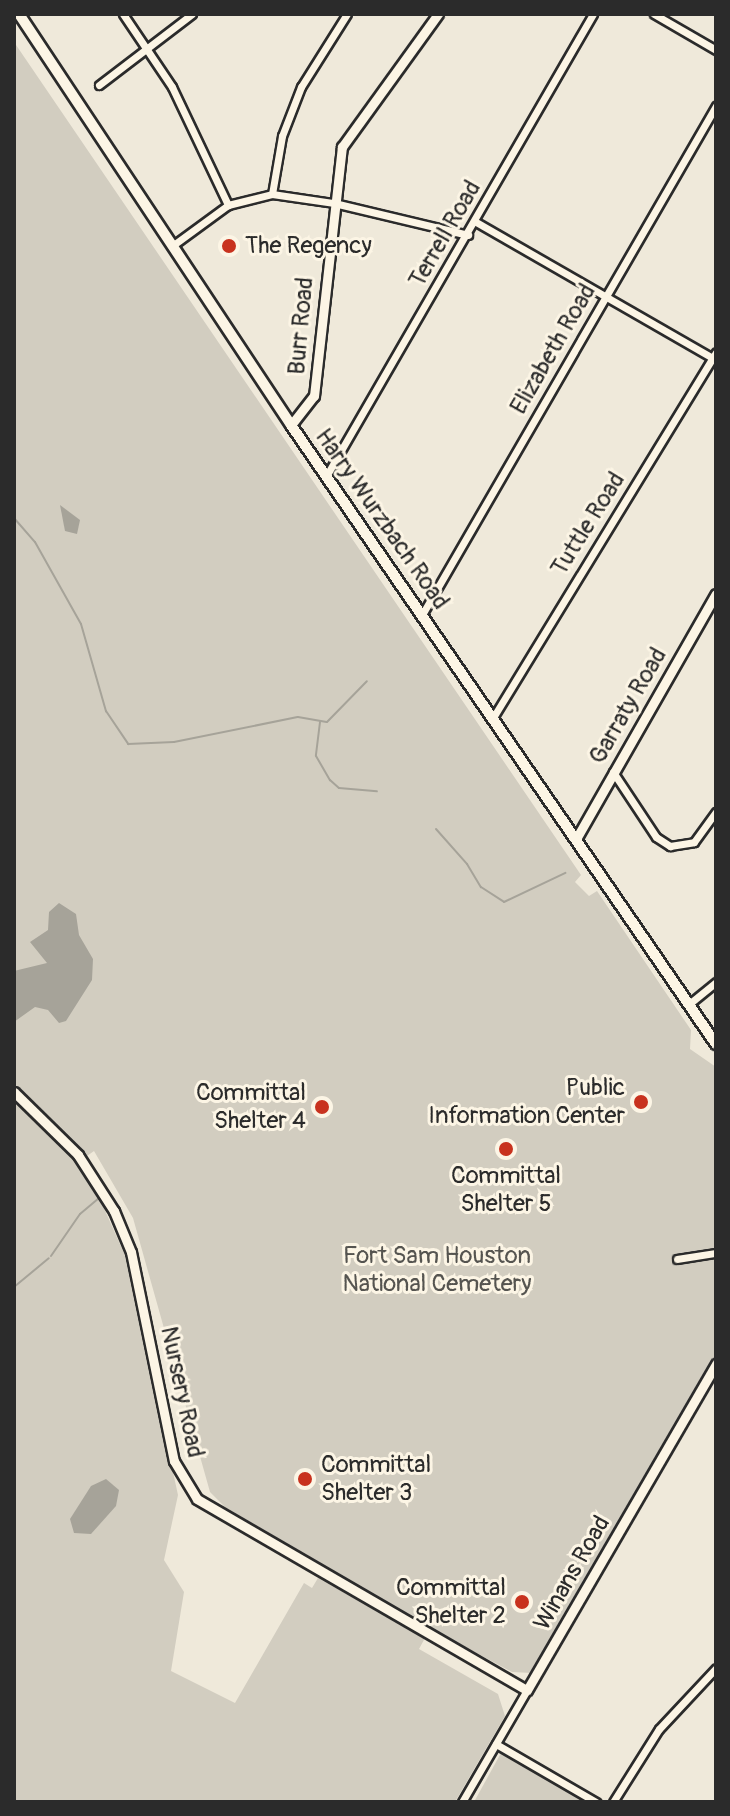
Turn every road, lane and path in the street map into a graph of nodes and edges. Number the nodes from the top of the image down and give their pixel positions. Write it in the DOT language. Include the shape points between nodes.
graph roads {
  1 [pos="19,14"];
  2 [pos="123,14"];
  3 [pos="192,14"];
  4 [pos="347,14"];
  5 [pos="438,14"];
  6 [pos="593,14"];
  7 [pos="654,14"];
  8 [pos="716,50"];
  9 [pos="148,52"];
  10 [pos="99,85"];
  11 [pos="716,106"];
  12 [pos="272,194"];
  13 [pos="334,203"];
  14 [pos="228,205"];
  15 [pos="476,222"];
  16 [pos="468,235"];
  17 [pos="172,246"];
  18 [pos="606,297"];
  19 [pos="715,357"];
  20 [pos="291,425"];
  21 [pos="328,473"];
  22 [pos="716,594"];
  23 [pos="423,613"];
  24 [pos="494,716"];
  25 [pos="613,772"];
  26 [pos="716,812"];
  27 [pos="576,839"];
  28 [pos="716,982"];
  29 [pos="689,1004"];
  30 [pos="716,1044"];
  31 [pos="14,1092"];
  32 [pos="716,1253"];
  33 [pos="677,1259"];
  34 [pos="716,1364"];
  35 [pos="716,1668"];
  36 [pos="527,1690"];
  37 [pos="496,1744"];
  38 [pos="462,1802"];
  39 [pos="596,1802"];
  40 [pos="613,1802"];
  1 -- 17 [label="main road, Harry Wurzbach Road"];
  2 -- 9 [label="street"];
  3 -- 9 [label="street"];
  4 -- 12 [label="street" via="301,87 282,136"];
  5 -- 13 [label="street, Burr Road" via="345,140"];
  6 -- 15 [label="street, Terrell Road"];
  7 -- 8 [label="street"];
  9 -- 10 [label="street"];
  9 -- 14 [label="street" via="201,139"];
  11 -- 18 [label="street, Elizabeth Road"];
  12 -- 13 [label="street"];
  12 -- 14 [label="street"];
  13 -- 16 [label="street"];
  13 -- 20 [label="street, Burr Road" via="314,396"];
  14 -- 17 [label="street"];
  15 -- 16 [label="street, Terrell Road"];
  15 -- 18 [label="street"];
  16 -- 21 [label="street, Terrell Road"];
  17 -- 20 [label="main road, Harry Wurzbach Road"];
  18 -- 19 [label="street"];
  18 -- 23 [label="street, Elizabeth Road"];
  19 -- 24 [label="street, Tuttle Road"];
  20 -- 21 [label="main road, Harry Wurzbach Road"];
  21 -- 23 [label="main road, Harry Wurzbach Road"];
  22 -- 25 [label="street, Garraty Road"];
  23 -- 24 [label="main road, Harry Wurzbach Road"];
  24 -- 27 [label="main road, Harry Wurzbach Road"];
  25 -- 26 [label="street" via="656,837 670,846 694,842"];
  25 -- 27 [label="street, Garraty Road"];
  27 -- 29 [label="main road, Harry Wurzbach Road"];
  28 -- 29 [label="street"];
  29 -- 30 [label="main road, Harry Wurzbach Road"];
  31 -- 36 [label="street, Nursery Road" via="78,1155 114,1211 131,1252 174,1461 197,1499"];
  32 -- 33 [label="street"];
  34 -- 36 [label="street, Winans Road"];
  35 -- 40 [label="street" via="659,1729"];
  36 -- 37 [label="street, Winans Road"];
  37 -- 38 [label="street, Winans Road"];
  37 -- 39 [label="street"];
}
